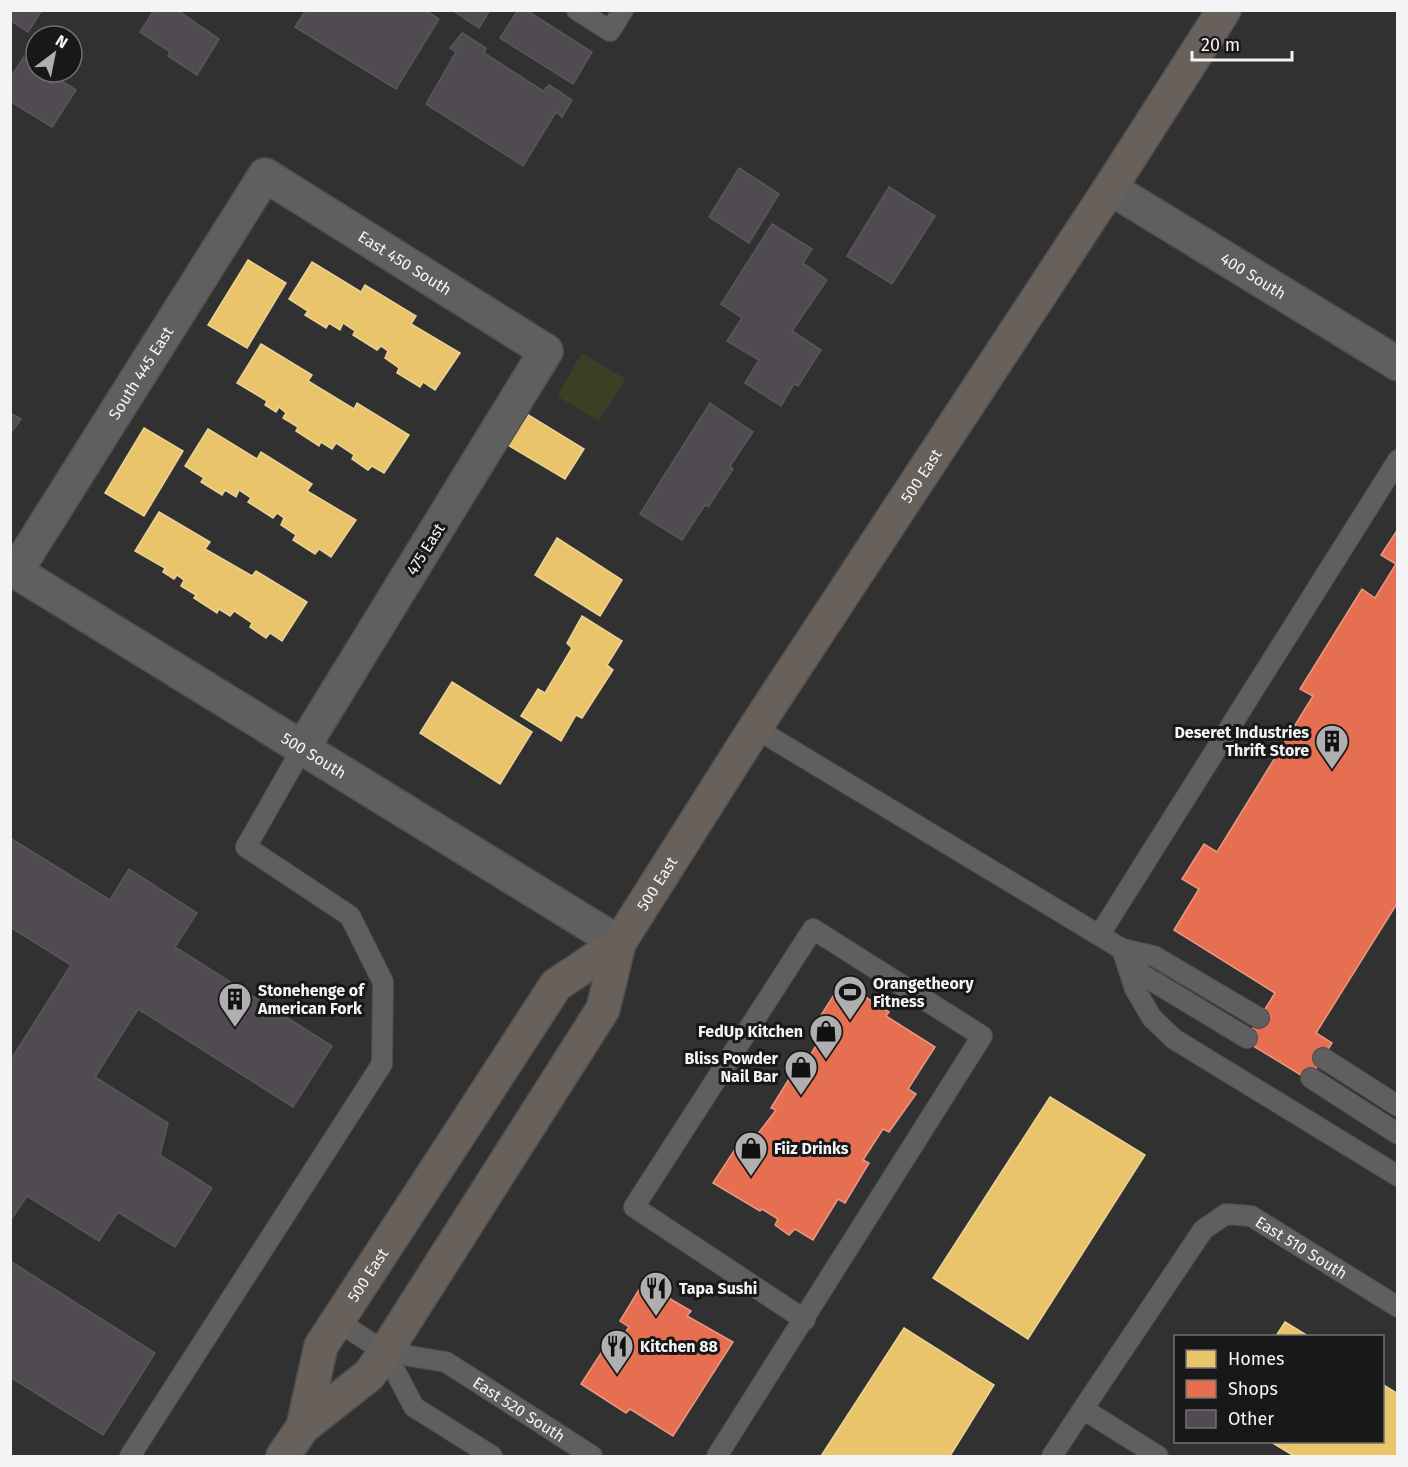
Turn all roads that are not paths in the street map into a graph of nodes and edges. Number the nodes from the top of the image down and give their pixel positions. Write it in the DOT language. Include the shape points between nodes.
graph roads {
  1 [pos="577,10"];
  2 [pos="622,10"];
  3 [pos="1224,10"];
  4 [pos="265,175"];
  5 [pos="1110,188"];
  6 [pos="546,351"];
  7 [pos="1398,364"];
  8 [pos="1396,466"];
  9 [pos="12,572"];
  10 [pos="755,728"];
  11 [pos="303,747"];
  12 [pos="1100,934"];
  13 [pos="618,943"];
  14 [pos="1122,949"];
  15 [pos="1259,1018"];
  16 [pos="1247,1038"];
  17 [pos="1323,1058"];
  18 [pos="1311,1078"];
  19 [pos="1398,1106"];
  20 [pos="1398,1134"];
  21 [pos="1398,1176"];
  22 [pos="1398,1307"];
  23 [pos="805,1320"];
  24 [pos="337,1321"];
  25 [pos="385,1352"];
  26 [pos="1083,1409"];
  27 [pos="303,1427"];
  28 [pos="130,1456"];
  29 [pos="283,1456"];
  30 [pos="492,1456"];
  31 [pos="592,1456"];
  32 [pos="717,1456"];
  33 [pos="1052,1456"];
  34 [pos="1158,1456"];
  1 -- 2 [label="lane" via="610,31"];
  3 -- 5 [label="main road, 500 East"];
  4 -- 6 [label="street, East 450 South"];
  4 -- 9 [label="street, South 445 East"];
  5 -- 7 [label="street, 400 South"];
  5 -- 10 [label="main road, 500 East"];
  6 -- 11 [label="street, 475 East"];
  8 -- 12 [label="lane"];
  9 -- 11 [label="street, 500 South"];
  10 -- 12 [label="lane"];
  10 -- 13 [label="main road, 500 East"];
  11 -- 13 [label="street, 500 South"];
  11 -- 28 [label="lane" via="246,847 350,916 383,982 382,1064"];
  12 -- 14 [label="lane"];
  13 -- 24 [label="main road, 500 East" via="556,985"];
  13 -- 25 [label="main road, 500 East" via="603,1009"];
  14 -- 15 [label="lane" via="1154,956"];
  14 -- 16 [label="lane" via="1142,974"];
  14 -- 21 [label="lane" via="1135,989 1152,1018 1174,1039"];
  17 -- 19 [label="lane"];
  18 -- 20 [label="lane"];
  22 -- 26 [label="lane, East 510 South" via="1251,1216 1226,1214 1203,1230"];
  23 -- 23 [label="lane" via="982,1036 813,929 634,1207"];
  23 -- 32 [label="lane"];
  24 -- 25 [label="lane"];
  24 -- 27 [label="main road, 500 East" via="321,1346"];
  25 -- 27 [label="main road, 500 East" via="369,1375"];
  25 -- 30 [label="lane" via="414,1407"];
  25 -- 31 [label="lane, East 520 South" via="446,1362"];
  26 -- 33 [label="lane"];
  26 -- 34 [label="lane"];
  27 -- 29 [label="main road, 500 East"];
}
